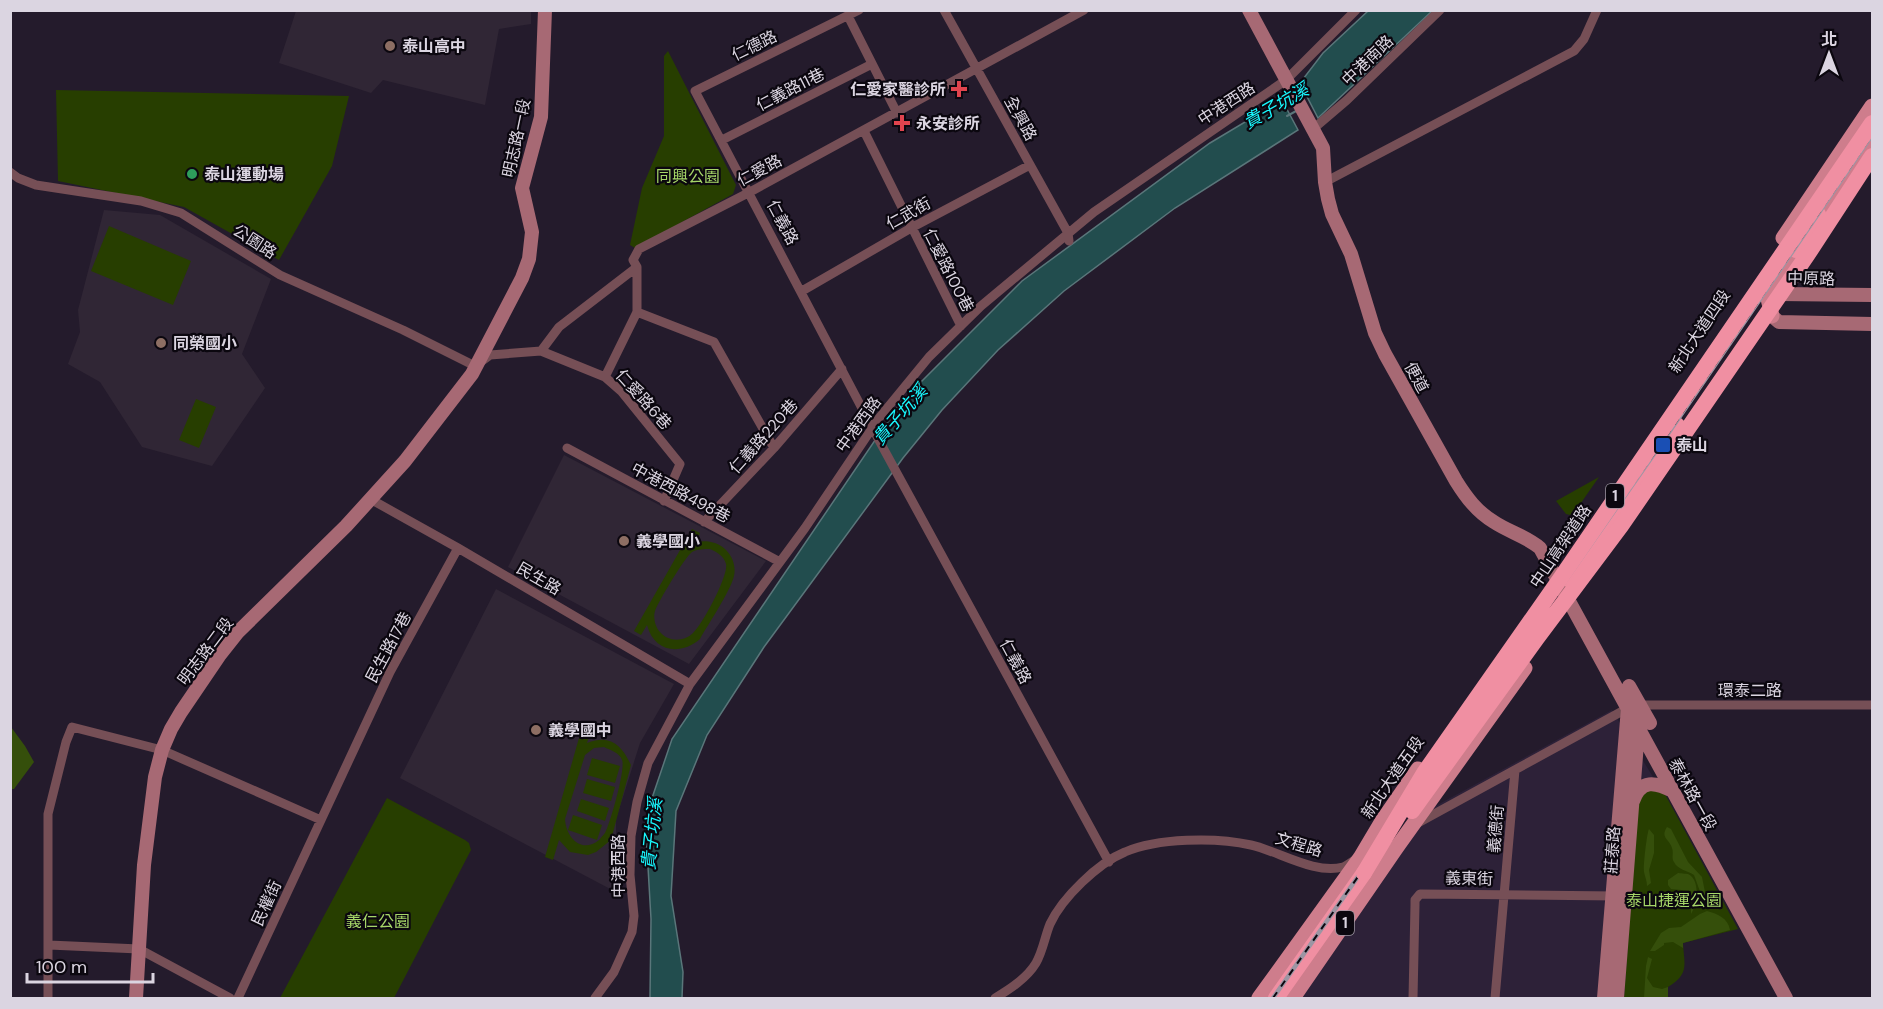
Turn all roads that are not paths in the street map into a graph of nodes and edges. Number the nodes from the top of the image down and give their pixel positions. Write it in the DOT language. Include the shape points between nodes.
graph roads {
  1 [pos="545,10"];
  2 [pos="859,10"];
  3 [pos="944,10"];
  4 [pos="1084,10"];
  5 [pos="1249,10"];
  6 [pos="1356,10"];
  7 [pos="1440,10"];
  8 [pos="1597,10"];
  9 [pos="848,16"];
  10 [pos="872,64"];
  11 [pos="977,70"];
  12 [pos="1289,84"];
  13 [pos="695,90"];
  14 [pos="1872,106"];
  15 [pos="897,113"];
  16 [pos="1872,125"];
  17 [pos="1312,126"];
  18 [pos="864,131"];
  19 [pos="722,140"];
  20 [pos="1872,140"];
  21 [pos="1872,146"];
  22 [pos="1872,156"];
  23 [pos="1030,165"];
  24 [pos="1872,168"];
  25 [pos="10,172"];
  26 [pos="1325,182"];
  27 [pos="750,192"];
  28 [pos="911,228"];
  29 [pos="1068,237"];
  30 [pos="1796,250"];
  31 [pos="637,267"];
  32 [pos="1751,286"];
  33 [pos="802,291"];
  34 [pos="1767,294"];
  35 [pos="1787,295"];
  36 [pos="1872,295"];
  37 [pos="637,312"];
  38 [pos="1772,316"];
  39 [pos="1872,324"];
  40 [pos="961,326"];
  41 [pos="541,351"];
  42 [pos="475,366"];
  43 [pos="842,369"];
  44 [pos="605,377"];
  45 [pos="874,430"];
  46 [pos="567,447"];
  47 [pos="774,448"];
  48 [pos="372,500"];
  49 [pos="664,501"];
  50 [pos="704,522"];
  51 [pos="458,548"];
  52 [pos="780,562"];
  53 [pos="1563,577"];
  54 [pos="1570,605"];
  55 [pos="690,684"];
  56 [pos="1629,686"];
  57 [pos="1872,705"];
  58 [pos="1634,707"];
  59 [pos="1461,708"];
  60 [pos="1484,726"];
  61 [pos="1644,726"];
  62 [pos="162,750"];
  63 [pos="348,762"];
  64 [pos="1515,770"];
  65 [pos="1672,791"];
  66 [pos="1632,803"];
  67 [pos="321,820"];
  68 [pos="1411,827"];
  69 [pos="1109,862"];
  70 [pos="1362,865"];
  71 [pos="1504,894"];
  72 [pos="1619,896"];
  73 [pos="49,945"];
  74 [pos="140,950"];
  75 [pos="48,999"];
  76 [pos="136,999"];
  77 [pos="230,999"];
  78 [pos="238,999"];
  79 [pos="595,999"];
  80 [pos="995,999"];
  81 [pos="1259,999"];
  82 [pos="1276,999"];
  83 [pos="1293,999"];
  84 [pos="1413,999"];
  85 [pos="1495,999"];
  86 [pos="1604,999"];
  87 [pos="1617,999"];
  88 [pos="1786,999"];
  1 -- 42 [label="main road, 明志路一段" via="540,117 522,188 532,232 529,259"];
  2 -- 9 [label="street, 仁德路"];
  3 -- 11 [label="street, 全興路"];
  4 -- 11 [label="street, 仁愛路"];
  5 -- 12 [label="main road"];
  6 -- 12 [label="street, 中港西路"];
  7 -- 17 [label="street, 中港南路" via="1347,100"];
  8 -- 26 [label="street" via="1574,51"];
  9 -- 10 [label="street"];
  9 -- 13 [label="street, 仁德路"];
  10 -- 15 [label="street"];
  10 -- 19 [label="street, 仁義路11巷"];
  11 -- 15 [label="street, 仁愛路"];
  11 -- 23 [label="street, 全興路"];
  12 -- 17 [label="main road"];
  12 -- 29 [label="street, 中港西路" via="1147,174 1094,212"];
  13 -- 19 [label="street, 仁義路"];
  14 -- 32 [label="main road, 新北大道四段 / 1"];
  15 -- 18 [label="street, 仁愛路"];
  16 -- 30 [label="highway, bridge"];
  16 -- 70 [label="highway, 中山高架道路 / 1, bridge"];
  17 -- 26 [label="main road, 便道" via="1323,148"];
  18 -- 27 [label="street, 仁愛路"];
  18 -- 28 [label="street, 仁愛路100巷"];
  19 -- 27 [label="street, 仁義路"];
  20 -- 34 [label="main road"];
  21 -- 30 [label="highway"];
  22 -- 70 [label="highway, 中山高架道路 / 1, bridge" via="1622,526 1436,780"];
  23 -- 28 [label="street, 仁武街"];
  23 -- 29 [label="street, 全興路"];
  24 -- 35 [label="main road, 1"];
  25 -- 42 [label="street, 公園路" via="36,185 141,201 182,213 280,275"];
  26 -- 53 [label="main road, 便道" via="1332,214 1351,254 1375,333 1456,481 1479,511 1530,540"];
  27 -- 31 [label="street, 仁愛路" via="639,249 633,260"];
  27 -- 33 [label="street, 仁義路"];
  28 -- 33 [label="street, 仁武街"];
  28 -- 40 [label="street, 仁愛路100巷"];
  29 -- 40 [label="street, 中港西路"];
  30 -- 53 [label="highway" via="1677,425"];
  31 -- 37 [label="street"];
  31 -- 41 [label="street, 仁愛路" via="559,327"];
  32 -- 34 [label="main road, 中原路"];
  32 -- 53 [label="main road, 新北大道四段 / 1"];
  33 -- 43 [label="street, 仁義路"];
  34 -- 35 [label="main road, 中原路"];
  34 -- 38 [label="main road"];
  35 -- 36 [label="main road, 中原路"];
  35 -- 38 [label="main road, 1"];
  37 -- 44 [label="street"];
  37 -- 47 [label="street" via="714,342"];
  38 -- 39 [label="main road" via="1779,322"];
  38 -- 54 [label="main road, 1"];
  40 -- 45 [label="street, 中港西路" via="929,357"];
  41 -- 42 [label="street" via="490,355"];
  41 -- 44 [label="street, 仁愛路6巷"];
  42 -- 48 [label="main road, 明志路二段"];
  43 -- 45 [label="street, 仁義路"];
  43 -- 47 [label="street, 仁義路220巷"];
  44 -- 49 [label="street, 仁愛路6巷" via="680,464"];
  45 -- 52 [label="street, 中港西路"];
  45 -- 69 [label="street, 仁義路"];
  46 -- 49 [label="street, 中港西路498巷"];
  47 -- 50 [label="street, 仁義路220巷"];
  48 -- 51 [label="street, 民生路"];
  48 -- 62 [label="main road, 明志路二段" via="238,632 181,712"];
  49 -- 50 [label="street, 中港西路498巷"];
  50 -- 52 [label="street, 中港西路498巷"];
  51 -- 55 [label="street, 民生路"];
  51 -- 63 [label="street, 民生路17巷" via="390,672"];
  52 -- 55 [label="street, 中港西路"];
  53 -- 54 [label="highway"];
  53 -- 59 [label="main road, 新北大道五段 / 1"];
  54 -- 58 [label="main road, 泰林路一段"];
  54 -- 60 [label="main road, 1"];
  55 -- 79 [label="street, 中港西路" via="648,763 632,836 632,932 614,972"];
  56 -- 58 [label="main road, 泰林路一段"];
  57 -- 58 [label="street, 環泰二路"];
  58 -- 61 [label="main road, 泰林路一段"];
  58 -- 64 [label="street, 文程路"];
  58 -- 72 [label="main road, 莊泰路"];
  59 -- 60 [label="main road" via="1461,717 1467,724"];
  59 -- 70 [label="main road, 新北大道五段 / 1" via="1382,820"];
  60 -- 68 [label="main road, 1"];
  61 -- 65 [label="main road, 泰林路一段"];
  61 -- 66 [label="main road, 莊泰路"];
  62 -- 67 [label="street"];
  62 -- 73 [label="street" via="72,727 48,814"];
  62 -- 74 [label="main road, 明志路二段" via="149,822"];
  63 -- 67 [label="street, 民權街"];
  64 -- 68 [label="street, 文程路"];
  64 -- 71 [label="street, 義德街"];
  65 -- 66 [label="main road" via="1651,784 1636,793"];
  65 -- 88 [label="main road, 泰林路一段"];
  66 -- 72 [label="main road, 莊泰路"];
  67 -- 78 [label="street, 民權街"];
  68 -- 70 [label="street, 文程路"];
  68 -- 83 [label="main road, 1"];
  69 -- 70 [label="street, 文程路" via="1144,845 1172,841 1251,845 1325,868"];
  69 -- 80 [label="street, 文程路" via="1062,904 1036,963 1024,978"];
  70 -- 81 [label="main road, 新北大道五段 / 1"];
  70 -- 82 [label="highway, 中山高架道路 / 1"];
  71 -- 72 [label="street, 義東街"];
  71 -- 84 [label="street, 義東街" via="1424,893 1417,897"];
  71 -- 85 [label="street, 義德街"];
  72 -- 86 [label="main road, 莊泰路"];
  72 -- 87 [label="main road, 莊泰路"];
  73 -- 74 [label="street"];
  73 -- 75 [label="street"];
  74 -- 76 [label="main road, 明志路二段"];
  74 -- 77 [label="street"];
}
